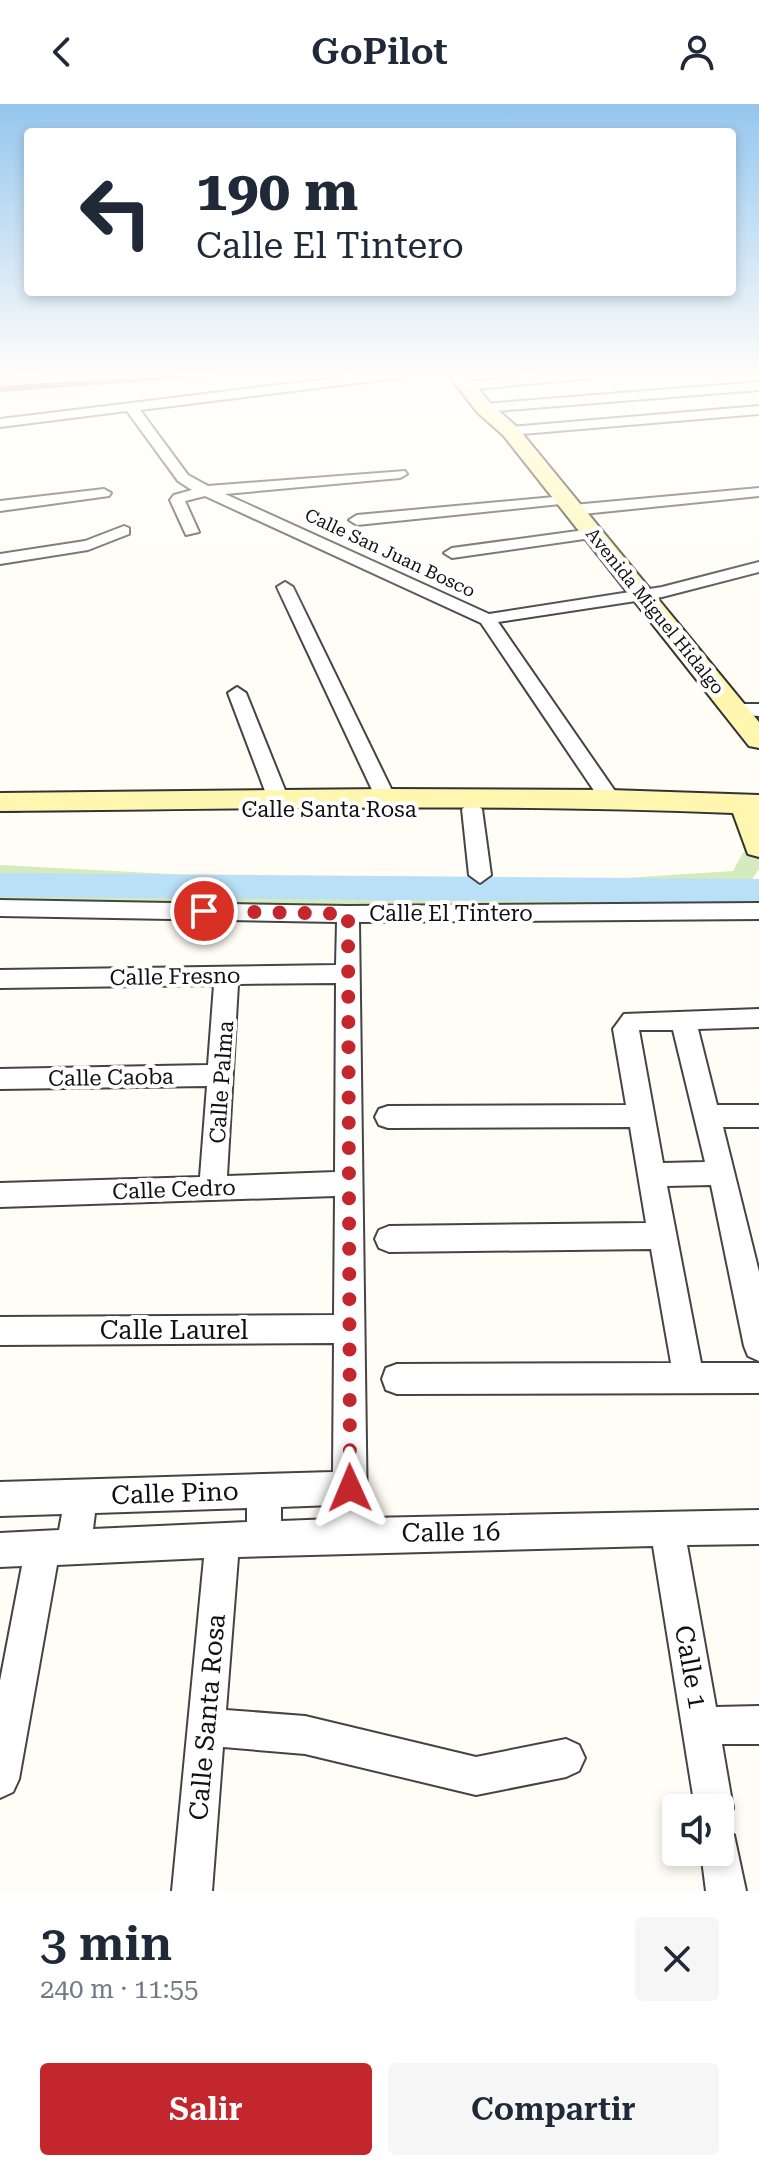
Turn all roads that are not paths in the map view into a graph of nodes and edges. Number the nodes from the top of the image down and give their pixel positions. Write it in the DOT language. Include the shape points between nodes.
graph roads {
  1 [pos="167,457"];
  2 [pos="531,457"];
  3 [pos="400,474"];
  4 [pos="207,491"];
  5 [pos="759,492"];
  6 [pos="104,493"];
  7 [pos="569,505"];
  8 [pos="0,506"];
  9 [pos="357,520"];
  10 [pos="124,531"];
  11 [pos="191,532"];
  12 [pos="592,534"];
  13 [pos="452,553"];
  14 [pos="0,559"];
  15 [pos="759,567"];
  16 [pos="285,587"];
  17 [pos="643,594"];
  18 [pos="487,619"];
  19 [pos="237,693"];
  20 [pos="747,710"];
  21 [pos="759,740"];
  22 [pos="610,799"];
  23 [pos="0,802"];
  24 [pos="389,803"];
  25 [pos="658,803"];
  26 [pos="284,804"];
  27 [pos="752,805"];
  28 [pos="490,806"];
  29 [pos="61,807"];
  30 [pos="0,811"];
  31 [pos="759,847"];
  32 [pos="480,875"];
  33 [pos="0,908"];
  34 [pos="759,911"];
  35 [pos="348,914"];
  36 [pos="350,974"];
  37 [pos="227,975"];
  38 [pos="0,979"];
  39 [pos="759,1018"];
  40 [pos="683,1020"];
  41 [pos="222,1075"];
  42 [pos="0,1079"];
  43 [pos="640,1116"];
  44 [pos="707,1116"];
  45 [pos="759,1116"];
  46 [pos="388,1117"];
  47 [pos="721,1173"];
  48 [pos="651,1175"];
  49 [pos="349,1184"];
  50 [pos="213,1188"];
  51 [pos="0,1195"];
  52 [pos="748,1234"];
  53 [pos="662,1236"];
  54 [pos="389,1239"];
  55 [pos="348,1329"];
  56 [pos="0,1331"];
  57 [pos="759,1346"];
  58 [pos="759,1378"];
  59 [pos="397,1379"];
  60 [pos="689,1379"];
  61 [pos="350,1488"];
  62 [pos="264,1490"];
  63 [pos="81,1496"];
  64 [pos="0,1499"];
  65 [pos="667,1527"];
  66 [pos="759,1527"];
  67 [pos="350,1535"];
  68 [pos="264,1539"];
  69 [pos="222,1542"];
  70 [pos="58,1548"];
  71 [pos="0,1550"];
  72 [pos="759,1725"];
  73 [pos="701,1726"];
  74 [pos="206,1727"];
  75 [pos="566,1758"];
  76 [pos="0,1779"];
  77 [pos="712,1794"];
  78 [pos="722,1866"];
  79 [pos="192,1891"];
  80 [pos="726,1891"];
  1 -- 4 [label="street, Calle San Juan Bosco" via="183,478"];
  2 -- 7 [label="street, Avenida Miguel Hidalgo"];
  3 -- 4 [label="street"];
  4 -- 11 [label="street" via="178,499"];
  4 -- 18 [label="street, Calle San Juan Bosco"];
  5 -- 7 [label="street"];
  6 -- 8 [label="street"];
  7 -- 9 [label="street"];
  7 -- 12 [label="street, Avenida Miguel Hidalgo"];
  10 -- 14 [label="street" via="88,545"];
  12 -- 13 [label="street"];
  12 -- 17 [label="street, Avenida Miguel Hidalgo"];
  15 -- 17 [label="street, Calle San Juan Bosco"];
  16 -- 24 [label="street"];
  17 -- 18 [label="street, Calle San Juan Bosco"];
  17 -- 20 [label="street, Avenida Miguel Hidalgo"];
  18 -- 22 [label="street, Calle San Juan Bosco"];
  19 -- 26 [label="street"];
  20 -- 21 [label="street, Avenida Miguel Hidalgo"];
  22 -- 25 [label="street, Calle Santa Rosa"];
  22 -- 28 [label="street, Calle Santa Rosa"];
  23 -- 29 [label="street, Calle Santa Rosa"];
  24 -- 26 [label="street, Calle Santa Rosa"];
  24 -- 28 [label="street, Calle Santa Rosa"];
  25 -- 27 [label="street, Calle Santa Rosa"];
  25 -- 28 [label="street, Calle Santa Rosa" via="587,809"];
  26 -- 29 [label="street, Calle Santa Rosa"];
  27 -- 31 [label="street"];
  28 -- 32 [label="street"];
  29 -- 30 [label="street, Calle Santa Rosa"];
  33 -- 35 [label="street, Calle El Tintero"];
  34 -- 35 [label="street, Calle El Tintero"];
  35 -- 36 [label="street"];
  36 -- 37 [label="street, Calle Fresno"];
  36 -- 49 [label="street"];
  37 -- 38 [label="street, Calle Fresno"];
  37 -- 41 [label="street, Calle Palma"];
  39 -- 40 [label="street"];
  40 -- 43 [label="street" via="626,1024"];
  40 -- 44 [label="street"];
  41 -- 42 [label="street, Calle Caoba"];
  41 -- 50 [label="street, Calle Palma"];
  43 -- 46 [label="street"];
  43 -- 48 [label="street"];
  44 -- 45 [label="street"];
  44 -- 47 [label="street"];
  47 -- 48 [label="street"];
  47 -- 52 [label="street"];
  48 -- 53 [label="street"];
  49 -- 50 [label="street, Calle Cedro"];
  49 -- 55 [label="street"];
  50 -- 51 [label="street, Calle Cedro"];
  52 -- 57 [label="street"];
  53 -- 54 [label="street"];
  53 -- 60 [label="street"];
  55 -- 56 [label="street, Calle Laurel"];
  55 -- 61 [label="street"];
  58 -- 60 [label="street"];
  59 -- 60 [label="street"];
  61 -- 62 [label="street, Calle Pino"];
  61 -- 67 [label="street"];
  62 -- 63 [label="street, Calle Pino"];
  62 -- 68 [label="street"];
  63 -- 64 [label="street, Calle Pino"];
  63 -- 70 [label="street"];
  65 -- 66 [label="street, Calle 16"];
  65 -- 67 [label="street, Calle 16"];
  65 -- 73 [label="street, Calle 1"];
  67 -- 68 [label="street, Calle 16"];
  68 -- 69 [label="street, Calle 16"];
  69 -- 70 [label="street, Calle 16"];
  69 -- 74 [label="street, Calle Santa Rosa"];
  70 -- 71 [label="street, Calle 16"];
  70 -- 76 [label="street"];
  72 -- 73 [label="street"];
  73 -- 77 [label="street, Calle 1"];
  74 -- 75 [label="street" via="305,1735 476,1776"];
  74 -- 79 [label="street, Calle Santa Rosa"];
  78 -- 80 [label="street"];
}
